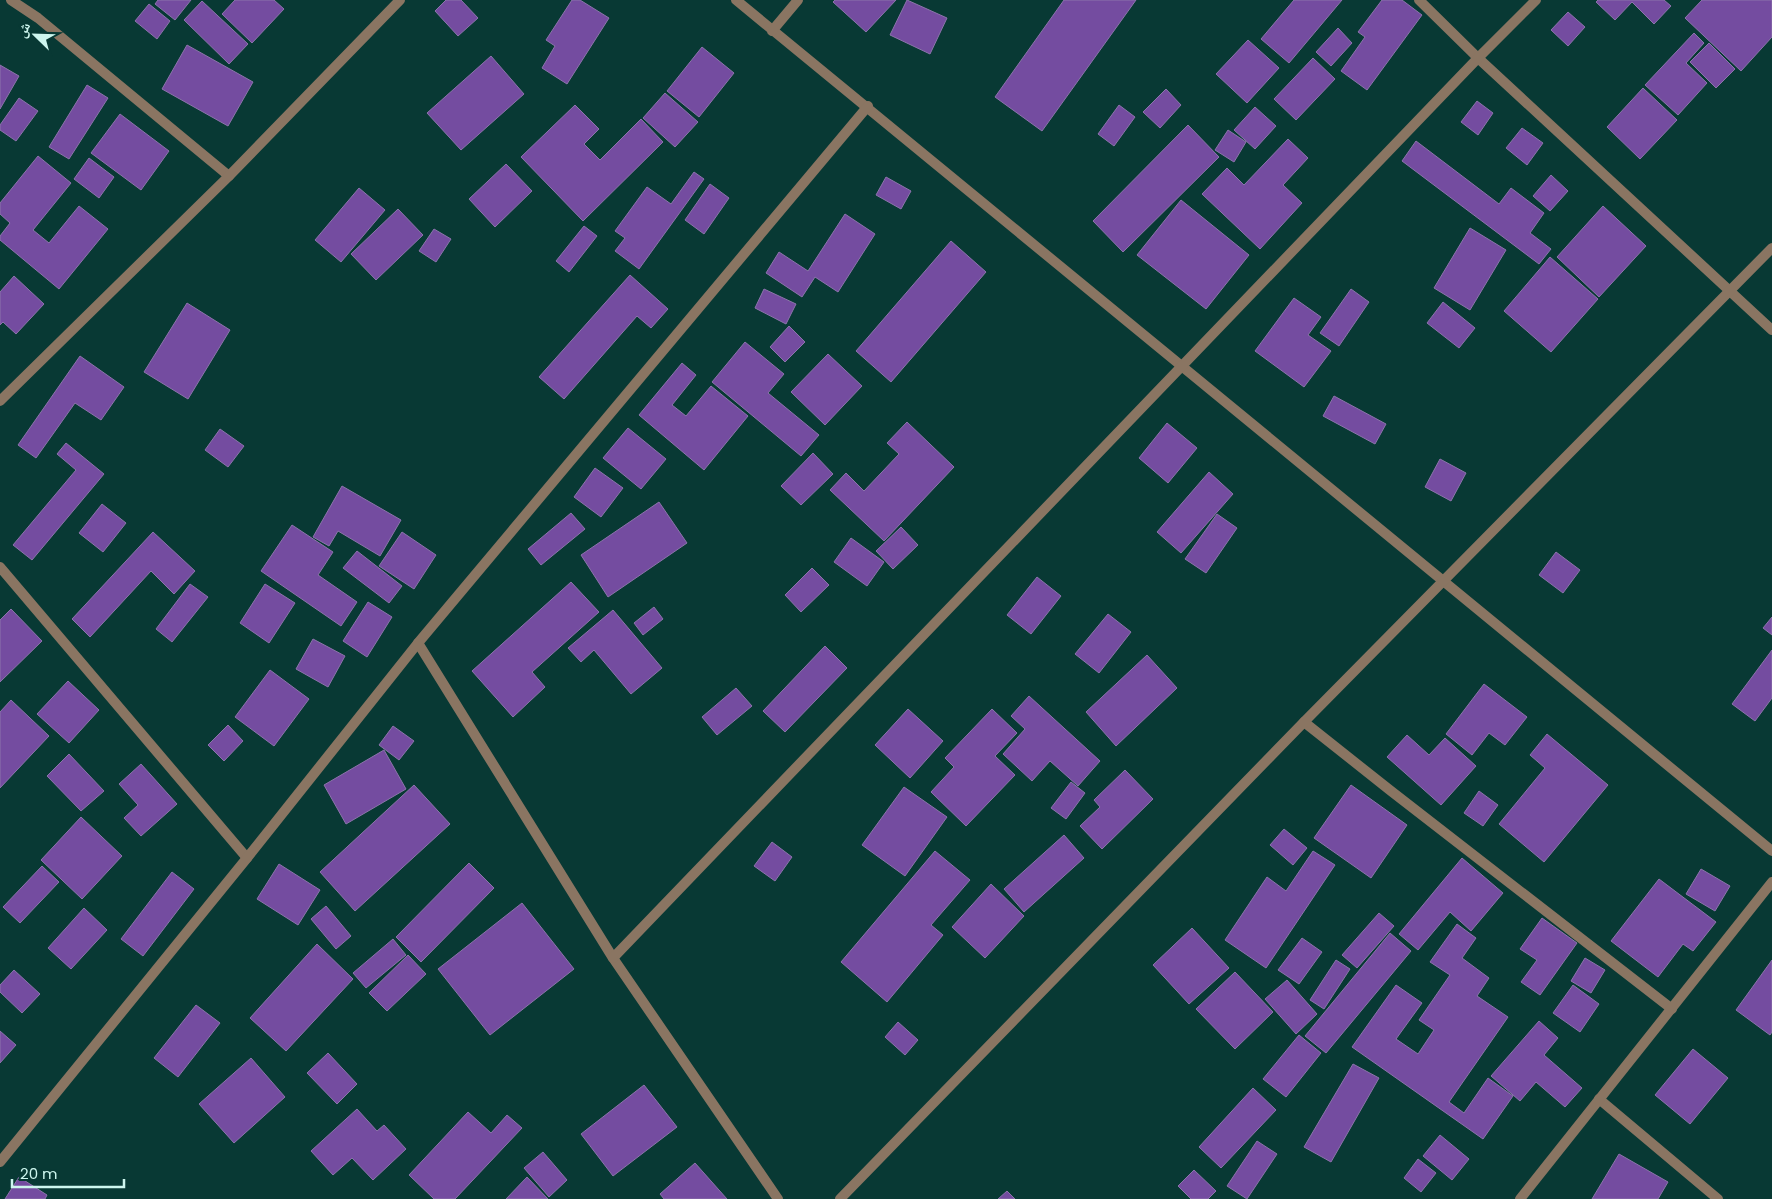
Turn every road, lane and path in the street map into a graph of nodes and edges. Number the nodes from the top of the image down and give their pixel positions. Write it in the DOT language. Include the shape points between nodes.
graph roads {
  1 [pos="10,0"];
  2 [pos="400,0"];
  3 [pos="736,0"];
  4 [pos="798,0"];
  5 [pos="1419,0"];
  6 [pos="1536,0"];
  7 [pos="772,31"];
  8 [pos="1478,58"];
  9 [pos="868,106"];
  10 [pos="229,176"];
  11 [pos="1772,248"];
  12 [pos="1730,292"];
  13 [pos="1772,330"];
  14 [pos="1182,367"];
  15 [pos="0,401"];
  16 [pos="0,566"];
  17 [pos="1445,581"];
  18 [pos="418,643"];
  19 [pos="1304,722"];
  20 [pos="1772,851"];
  21 [pos="247,858"];
  22 [pos="1772,882"];
  23 [pos="614,958"];
  24 [pos="1672,1009"];
  25 [pos="1599,1098"];
  26 [pos="0,1162"];
  27 [pos="778,1199"];
  28 [pos="840,1199"];
  29 [pos="1520,1199"];
  30 [pos="1718,1199"];
  1 -- 10 [label="street" via="38,18"];
  2 -- 10 [label="street"];
  3 -- 7 [label="street"];
  4 -- 7 [label="street"];
  5 -- 8 [label="street"];
  6 -- 8 [label="street"];
  7 -- 9 [label="street"];
  8 -- 12 [label="street"];
  8 -- 14 [label="street"];
  9 -- 14 [label="street"];
  9 -- 18 [label="street"];
  10 -- 15 [label="street"];
  11 -- 12 [label="street"];
  12 -- 13 [label="street"];
  12 -- 17 [label="street"];
  14 -- 17 [label="street"];
  14 -- 23 [label="street"];
  16 -- 21 [label="street"];
  17 -- 19 [label="street"];
  17 -- 20 [label="street"];
  18 -- 21 [label="street"];
  18 -- 23 [label="street"];
  19 -- 24 [label="street"];
  19 -- 28 [label="street"];
  21 -- 26 [label="street"];
  22 -- 24 [label="street"];
  23 -- 27 [label="street"];
  24 -- 25 [label="street"];
  25 -- 29 [label="street"];
  25 -- 30 [label="street"];
}
